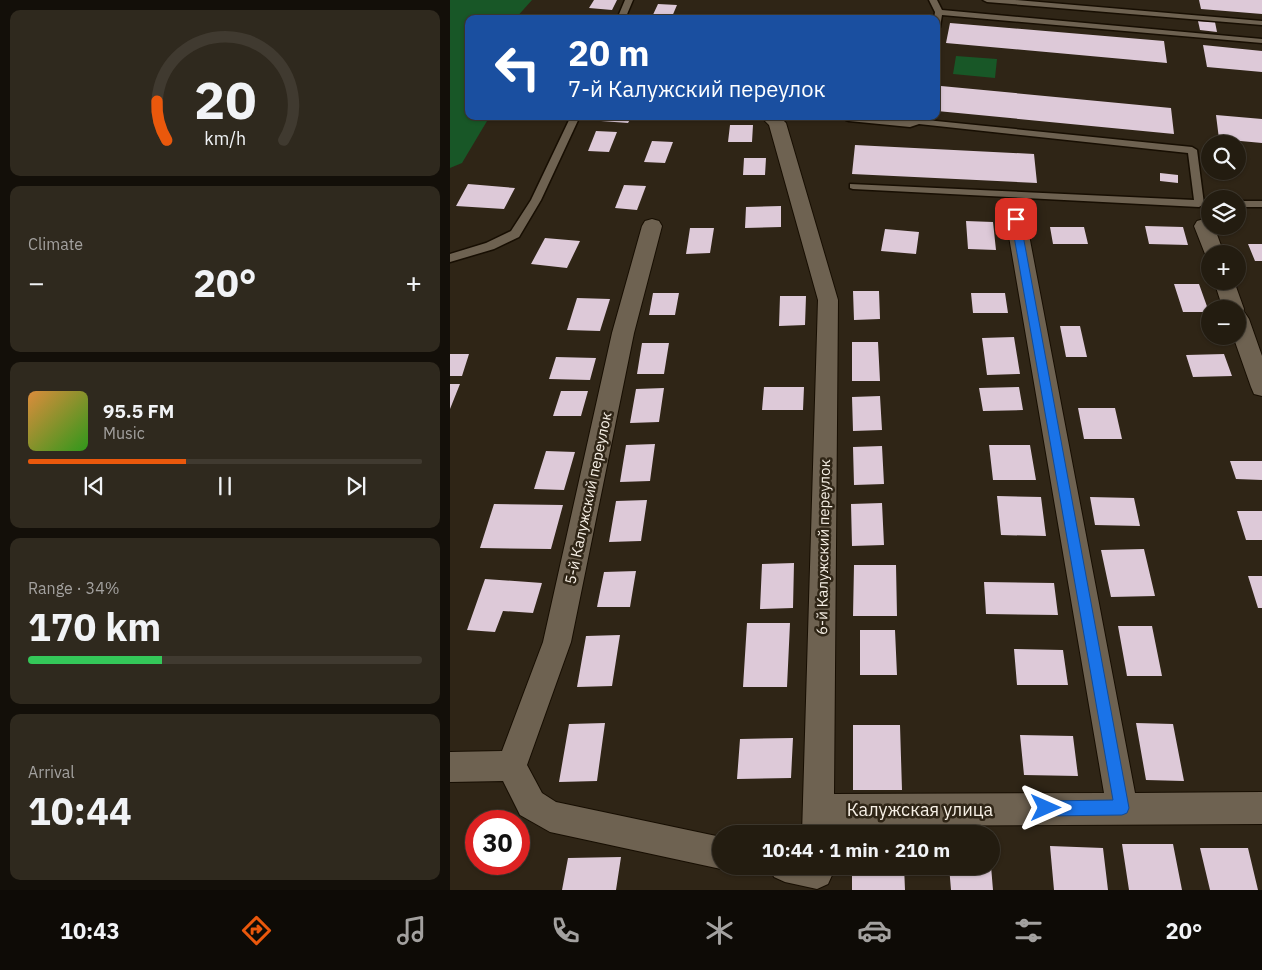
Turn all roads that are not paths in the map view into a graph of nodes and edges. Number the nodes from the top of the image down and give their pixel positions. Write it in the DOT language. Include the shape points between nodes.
graph roads {
  1 [pos="629,0"];
  2 [pos="933,0"];
  3 [pos="986,0"];
  4 [pos="939,12"];
  5 [pos="623,15"];
  6 [pos="938,15"];
  7 [pos="1262,23"];
  8 [pos="1262,41"];
  9 [pos="574,120"];
  10 [pos="773,120"];
  11 [pos="869,120"];
  12 [pos="918,120"];
  13 [pos="929,120"];
  14 [pos="853,186"];
  15 [pos="1199,204"];
  16 [pos="1246,204"];
  17 [pos="1262,204"];
  18 [pos="1016,219"];
  19 [pos="652,226"];
  20 [pos="450,258"];
  21 [pos="1246,342"];
  22 [pos="1262,387"];
  23 [pos="511,766"];
  24 [pos="450,767"];
  25 [pos="1122,808"];
  26 [pos="1262,808"];
  27 [pos="818,822"];
  28 [pos="712,851"];
  1 -- 5 [label="lane"];
  2 -- 4 [label="lane"];
  3 -- 7 [label="lane"];
  4 -- 6 [label="lane"];
  4 -- 8 [label="lane"];
  9 -- 20 [label="lane" via="536,200 515,234 490,246"];
  10 -- 27 [label="street, 6-й Калужский переулок" via="777,123 828,300"];
  11 -- 12 [label="lane" via="910,124"];
  13 -- 15 [label="lane" via="1192,150"];
  14 -- 15 [label="lane"];
  16 -- 17 [label="lane"];
  18 -- 25 [label="street"];
  19 -- 23 [label="street, 5-й Калужский переулок" via="623,332 557,642"];
  21 -- 22 [label="street"];
  23 -- 24 [label="street"];
  23 -- 28 [label="street" via="530,804 550,816"];
  25 -- 26 [label="street, Калужская улица"];
  25 -- 27 [label="street, Калужская улица"];
}
